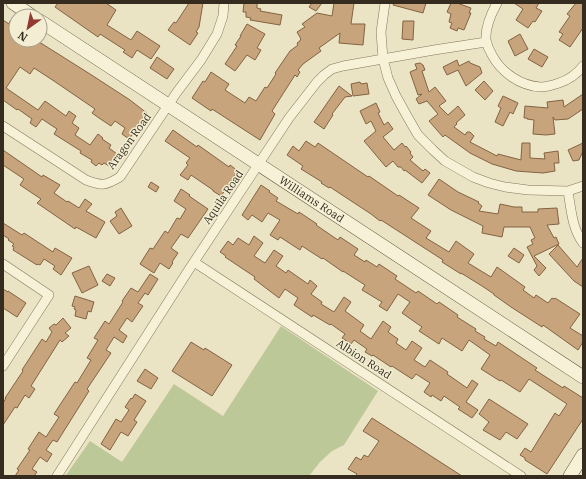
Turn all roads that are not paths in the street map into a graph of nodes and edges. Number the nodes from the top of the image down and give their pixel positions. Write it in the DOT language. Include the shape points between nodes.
graph roads {
  1 [pos="224,3"];
  2 [pos="385,3"];
  3 [pos="497,3"];
  4 [pos="48,26"];
  5 [pos="486,42"];
  6 [pos="383,59"];
  7 [pos="583,66"];
  8 [pos="169,105"];
  9 [pos="3,126"];
  10 [pos="259,164"];
  11 [pos="583,186"];
  12 [pos="568,191"];
  13 [pos="583,243"];
  14 [pos="194,262"];
  15 [pos="3,264"];
  16 [pos="3,366"];
  17 [pos="583,377"];
  18 [pos="583,455"];
  19 [pos="57,476"];
  20 [pos="521,476"];
  21 [pos="570,476"];
  1 -- 8 [label="street, Aragon Road" via="218,34"];
  2 -- 6 [label="street" via="381,32"];
  3 -- 5 [label="street" via="487,26"];
  4 -- 8 [label="street, Williams Road"];
  5 -- 6 [label="street, Aquila Road"];
  5 -- 7 [label="street" via="500,68 516,80 536,86 563,82"];
  6 -- 10 [label="street, Aquila Road" via="343,66 324,75 290,118"];
  6 -- 12 [label="street" via="388,78 406,116 418,135 445,161 473,177 494,185 528,190"];
  8 -- 9 [label="street, Aragon Road" via="120,176 105,185 86,180"];
  8 -- 10 [label="street, Williams Road"];
  10 -- 14 [label="street, Aquila Road"];
  10 -- 17 [label="street, Williams Road"];
  11 -- 12 [label="street"];
  12 -- 13 [label="street" via="573,223"];
  14 -- 19 [label="street, Aquila Road"];
  14 -- 20 [label="street, Albion Road"];
  15 -- 16 [label="street" via="49,294"];
  18 -- 21 [label="street"];
}
